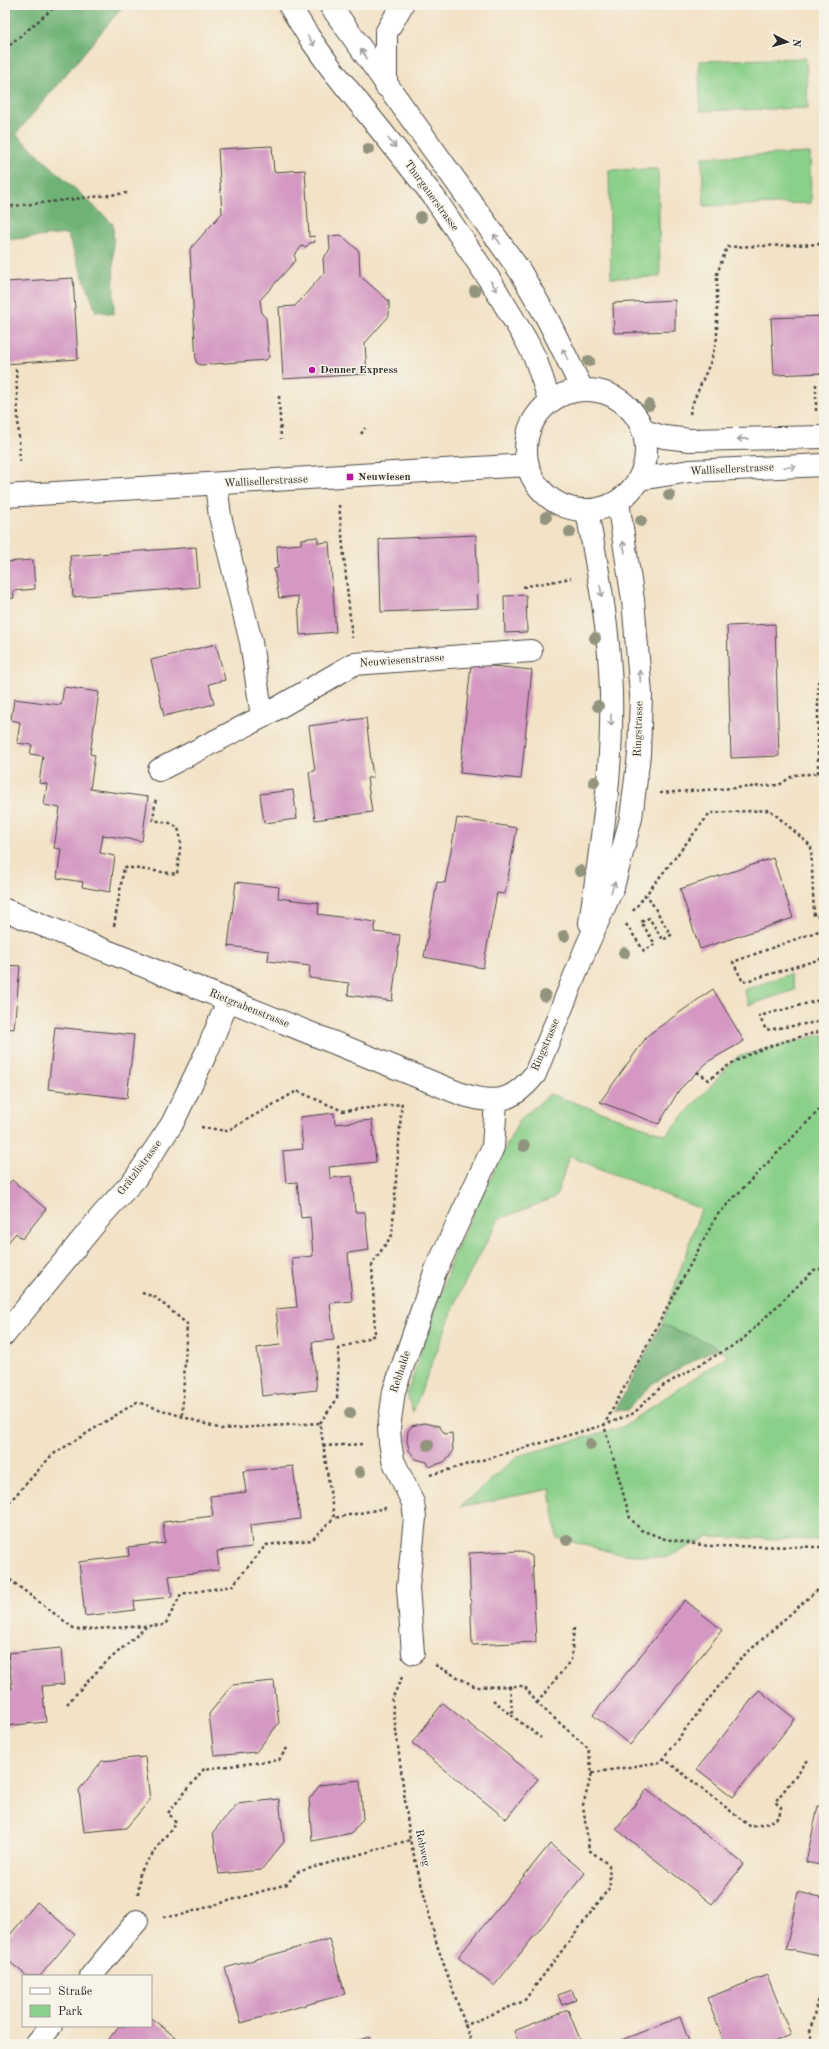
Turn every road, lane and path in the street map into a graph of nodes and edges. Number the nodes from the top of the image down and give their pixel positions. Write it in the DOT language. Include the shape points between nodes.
graph roads {
  1 [pos="57,5"];
  2 [pos="330,5"];
  3 [pos="402,5"];
  4 [pos="289,7"];
  5 [pos="5,49"];
  6 [pos="386,86"];
  7 [pos="127,193"];
  8 [pos="5,207"];
  9 [pos="824,244"];
  10 [pos="16,369"];
  11 [pos="816,384"];
  12 [pos="582,389"];
  13 [pos="279,396"];
  14 [pos="550,402"];
  15 [pos="816,412"];
  16 [pos="690,418"];
  17 [pos="365,428"];
  18 [pos="644,431"];
  19 [pos="361,434"];
  20 [pos="824,437"];
  21 [pos="281,439"];
  22 [pos="20,463"];
  23 [pos="528,465"];
  24 [pos="824,465"];
  25 [pos="640,479"];
  26 [pos="216,485"];
  27 [pos="5,496"];
  28 [pos="618,502"];
  29 [pos="339,505"];
  30 [pos="587,511"];
  31 [pos="574,578"];
  32 [pos="523,587"];
  33 [pos="531,651"];
  34 [pos="354,664"];
  35 [pos="824,682"];
  36 [pos="262,717"];
  37 [pos="159,770"];
  38 [pos="818,773"];
  39 [pos="824,773"];
  40 [pos="654,793"];
  41 [pos="647,895"];
  42 [pos="635,909"];
  43 [pos="5,910"];
  44 [pos="625,922"];
  45 [pos="114,930"];
  46 [pos="824,930"];
  47 [pos="586,948"];
  48 [pos="824,958"];
  49 [pos="824,999"];
  50 [pos="228,1000"];
  51 [pos="824,1021"];
  52 [pos="824,1030"];
  53 [pos="697,1072"];
  54 [pos="404,1095"];
  55 [pos="496,1101"];
  56 [pos="401,1104"];
  57 [pos="824,1105"];
  58 [pos="194,1127"];
  59 [pos="824,1268"];
  60 [pos="142,1293"];
  61 [pos="5,1334"];
  62 [pos="182,1417"];
  63 [pos="320,1423"];
  64 [pos="604,1425"];
  65 [pos="390,1442"];
  66 [pos="323,1446"];
  67 [pos="405,1482"];
  68 [pos="412,1503"];
  69 [pos="5,1507"];
  70 [pos="334,1518"];
  71 [pos="824,1547"];
  72 [pos="5,1576"];
  73 [pos="824,1584"];
  74 [pos="146,1626"];
  75 [pos="574,1628"];
  76 [pos="413,1653"];
  77 [pos="510,1686"];
  78 [pos="493,1700"];
  79 [pos="537,1703"];
  80 [pos="67,1704"];
  81 [pos="510,1714"];
  82 [pos="541,1738"];
  83 [pos="287,1748"];
  84 [pos="663,1758"];
  85 [pos="808,1760"];
  86 [pos="592,1773"];
  87 [pos="410,1840"];
  88 [pos="137,1921"];
  89 [pos="824,1973"];
  90 [pos="93,1975"];
  91 [pos="464,2026"];
  92 [pos="50,2027"];
  93 [pos="36,2044"];
  94 [pos="472,2044"];
  95 [pos="812,2044"];
  1 -- 5 [label="path"];
  6 -- 2 [label="main road, one-way"];
  3 -- 6 [label="main road" via="386,33"];
  4 -- 14 [label="main road, Thurgauerstrasse, one-way" via="331,68 434,197 491,282 536,360"];
  12 -- 6 [label="main road, one-way" via="520,271"];
  7 -- 8 [label="path"];
  9 -- 16 [label="path" via="727,247 717,274 718,338 712,361 691,406"];
  10 -- 22 [label="path"];
  11 -- 15 [label="path"];
  12 -- 14 [label="main road" via="566,393"];
  12 -- 18 [label="main road" via="613,396 627,404"];
  13 -- 21 [label="path"];
  14 -- 23 [label="main road" via="538,414 529,430 526,448"];
  17 -- 19 [label="path"];
  20 -- 18 [label="main road, one-way" via="690,440 664,437"];
  18 -- 25 [label="main road" via="647,447"];
  23 -- 26 [label="main road, Wallisellerstrasse"];
  23 -- 30 [label="main road" via="536,484 549,498 567,508"];
  25 -- 24 [label="main road, Wallisellerstrasse, one-way" via="690,472"];
  25 -- 28 [label="main road"];
  26 -- 27 [label="main road, Wallisellerstrasse"];
  26 -- 36 [label="main road" via="220,516 251,642"];
  28 -- 30 [label="main road"];
  47 -- 28 [label="main road, Ringstrasse, one-way" via="613,887 631,818 639,755 641,694 634,600"];
  29 -- 34 [label="path"];
  30 -- 47 [label="main road, Ringstrasse, one-way" via="603,604 611,701 606,814"];
  31 -- 32 [label="path"];
  33 -- 34 [label="main road, Neuwiesenstrasse"];
  34 -- 36 [label="main road, Neuwiesenstrasse"];
  35 -- 38 [label="path" via="818,682"];
  36 -- 37 [label="main road, Neuwiesenstrasse"];
  37 -- 45 [label="path" via="153,820 170,823 178,828 181,840 177,874 124,867"];
  38 -- 39 [label="path"];
  38 -- 40 [label="path" via="794,775 779,785"];
  41 -- 42 [label="path"];
  41 -- 44 [label="path" via="671,935 663,940 650,918 641,922 655,944 644,951"];
  41 -- 46 [label="path" via="710,813 770,810 811,846 814,916 822,916"];
  43 -- 50 [label="main road, Rietgrabenstrasse"];
  46 -- 48 [label="path" via="733,962 743,982"];
  47 -- 55 [label="main road, Ringstrasse" via="535,1074 517,1092"];
  49 -- 51 [label="path" via="759,1016 766,1030"];
  50 -- 55 [label="main road, Rietgrabenstrasse" via="461,1094 477,1100"];
  50 -- 61 [label="main road, Grätzlistrasse" via="172,1124 135,1179 102,1215"];
  52 -- 53 [label="path" via="750,1052 708,1080"];
  54 -- 56 [label="path"];
  55 -- 65 [label="main road, Rebhalde" via="493,1147 435,1272 394,1391 389,1428"];
  56 -- 58 [label="path" via="343,1111 297,1091 227,1131"];
  56 -- 63 [label="path" via="392,1235 372,1264 375,1335 339,1349 337,1399"];
  57 -- 64 [label="path" via="717,1215"];
  59 -- 64 [label="path" via="814,1270 741,1341 661,1386 634,1414"];
  60 -- 62 [label="path" via="155,1297 187,1324"];
  62 -- 63 [label="path" via="221,1429"];
  62 -- 69 [label="path" via="137,1402 52,1455"];
  63 -- 66 [label="path"];
  64 -- 67 [label="path"];
  64 -- 71 [label="path" via="630,1518 641,1530 665,1539 708,1546"];
  65 -- 66 [label="path"];
  65 -- 67 [label="main road, Rebhalde" via="393,1460"];
  66 -- 70 [label="path"];
  67 -- 68 [label="main road, Rebhalde"];
  68 -- 70 [label="path"];
  68 -- 76 [label="main road, Rebhalde" via="415,1518 408,1588"];
  70 -- 74 [label="path" via="312,1540 266,1544 232,1586 181,1594 165,1625"];
  72 -- 74 [label="path" via="76,1630"];
  73 -- 84 [label="path" via="740,1659"];
  74 -- 80 [label="path" via="100,1668"];
  75 -- 79 [label="path" via="571,1660"];
  76 -- 77 [label="path" via="476,1687"];
  76 -- 87 [label="path, Rebweg" via="392,1699"];
  77 -- 79 [label="path" via="525,1687"];
  77 -- 81 [label="path"];
  78 -- 81 [label="path"];
  79 -- 86 [label="path" via="588,1748"];
  81 -- 82 [label="path"];
  83 -- 88 [label="path" via="279,1760 204,1769 168,1813 176,1822 140,1871"];
  84 -- 85 [label="path" via="751,1827 779,1817 781,1807 775,1802"];
  84 -- 86 [label="path" via="660,1762"];
  86 -- 91 [label="path" via="584,1805 589,1850 609,1865 610,1887 524,2002"];
  87 -- 88 [label="path" via="297,1872 287,1884 180,1915"];
  87 -- 91 [label="path, Rebweg" via="437,1945"];
  88 -- 90 [label="main road"];
  89 -- 95 [label="path" via="810,2032"];
  91 -- 94 [label="path, Rebweg"];
  92 -- 93 [label="main road"];
}
